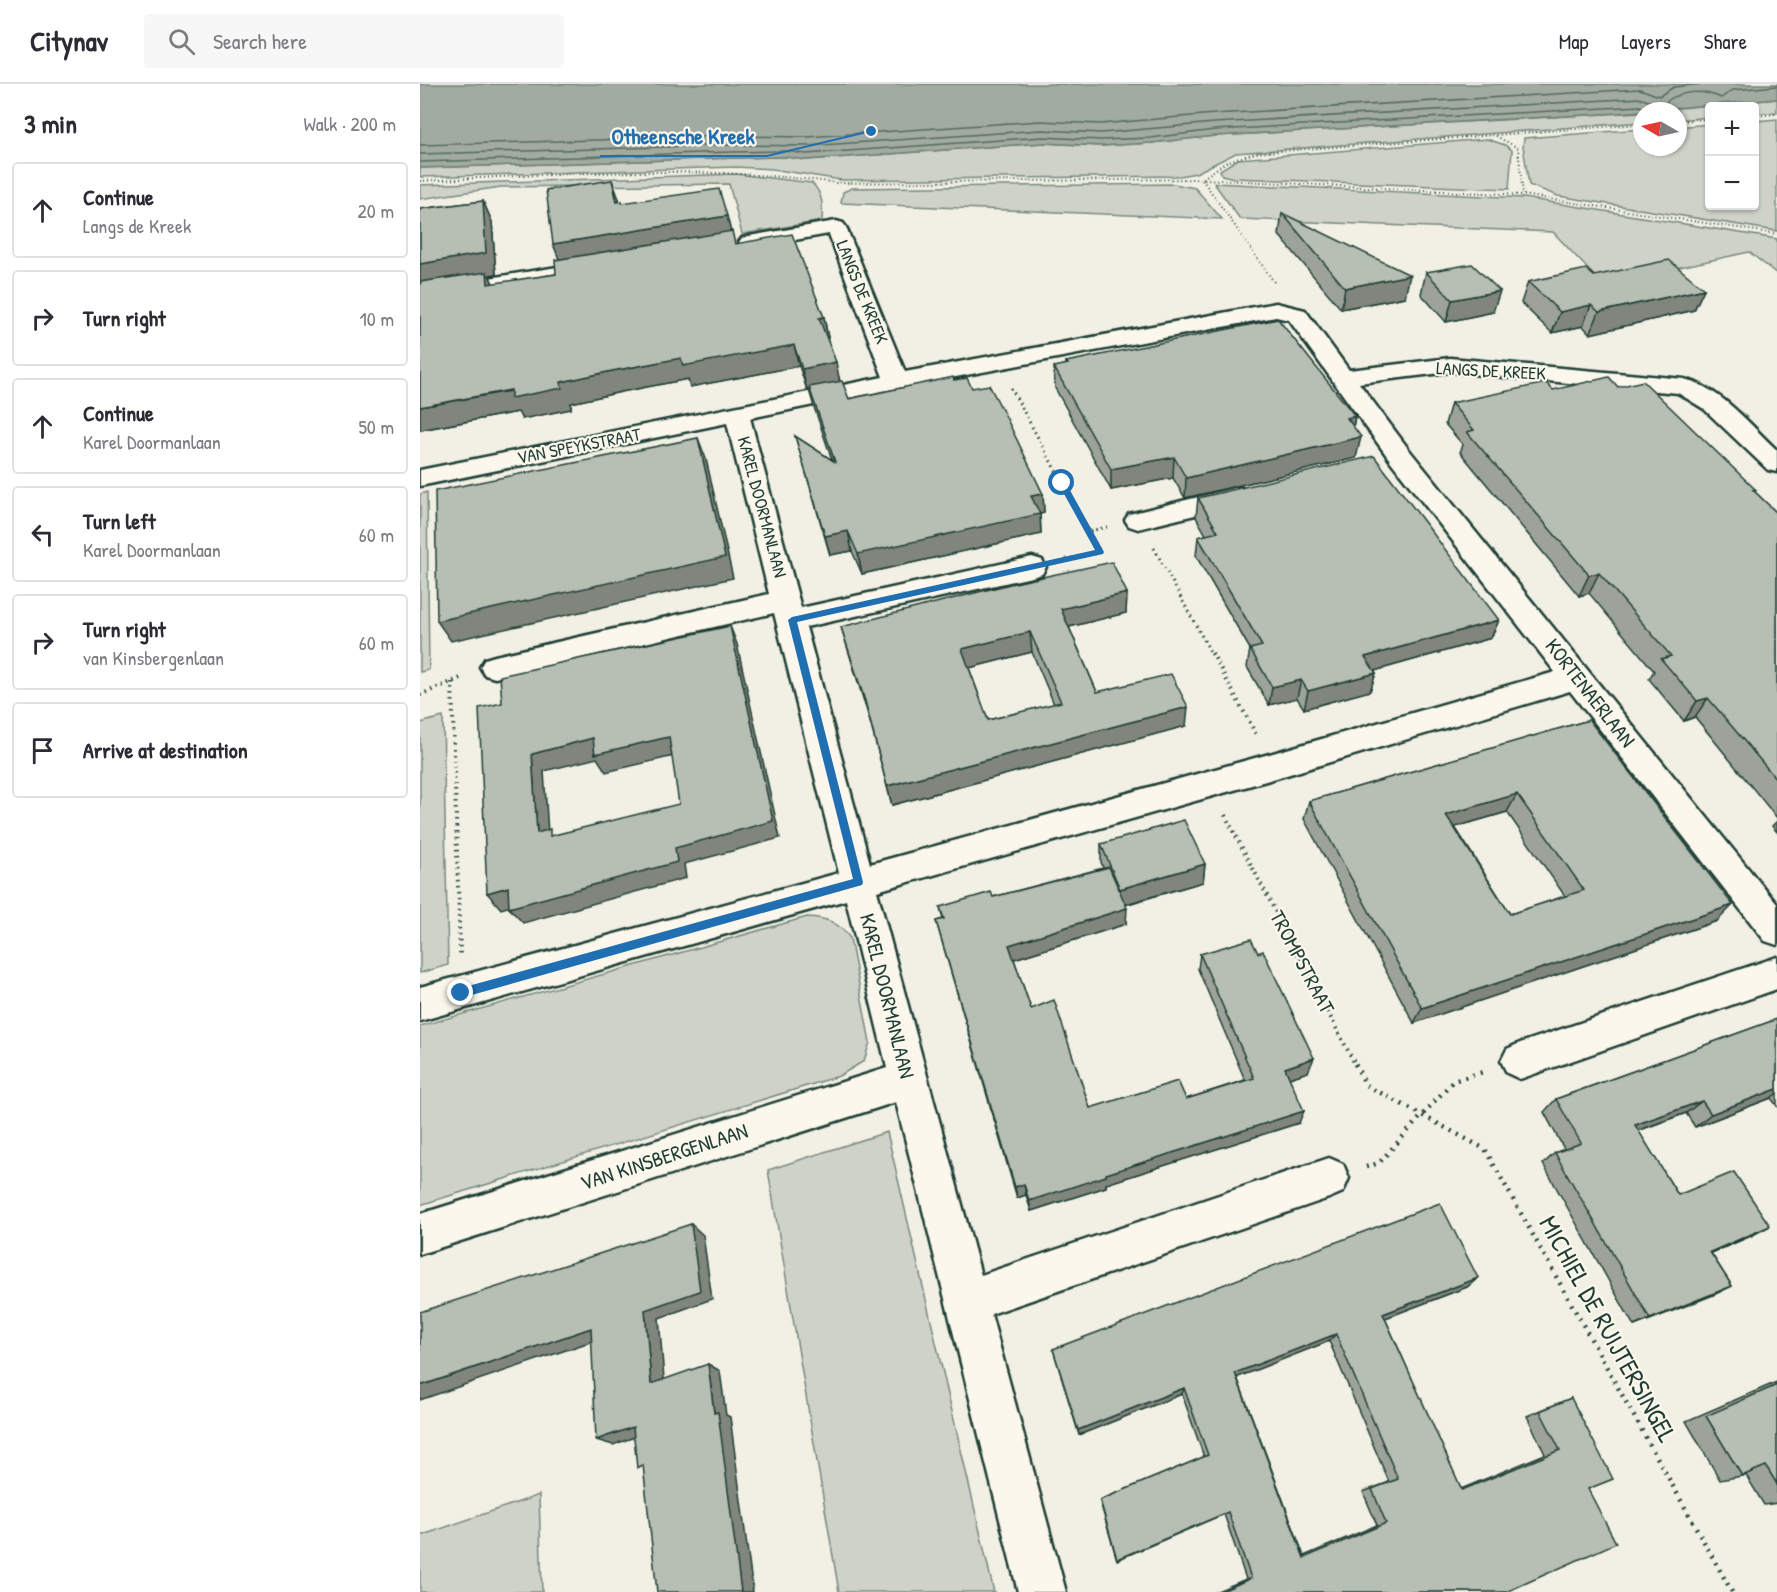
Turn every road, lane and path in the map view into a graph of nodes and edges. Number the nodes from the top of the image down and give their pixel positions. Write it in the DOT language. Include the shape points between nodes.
graph roads {
  1 [pos="1777,114"];
  2 [pos="1759,116"];
  3 [pos="1705,119"];
  4 [pos="1687,120"];
  5 [pos="1633,125"];
  6 [pos="1494,135"];
  7 [pos="1202,179"];
  8 [pos="420,181"];
  9 [pos="1523,195"];
  10 [pos="1777,234"];
  11 [pos="732,244"];
  12 [pos="616,264"];
  13 [pos="420,296"];
  14 [pos="1298,315"];
  15 [pos="998,364"];
  16 [pos="1343,378"];
  17 [pos="897,381"];
  18 [pos="737,415"];
  19 [pos="1777,464"];
  20 [pos="420,478"];
  21 [pos="1264,490"];
  22 [pos="1138,520"];
  23 [pos="1032,567"];
  24 [pos="789,610"];
  25 [pos="495,667"];
  26 [pos="1578,677"];
  27 [pos="452,682"];
  28 [pos="420,695"];
  29 [pos="1273,766"];
  30 [pos="1209,784"];
  31 [pos="858,882"];
  32 [pos="1777,930"];
  33 [pos="1777,973"];
  34 [pos="461,993"];
  35 [pos="420,1004"];
  36 [pos="1520,1061"];
  37 [pos="908,1080"];
  38 [pos="1421,1114"];
  39 [pos="1329,1179"];
  40 [pos="420,1234"];
  41 [pos="968,1301"];
  42 [pos="1042,1592"];
  43 [pos="1732,1592"];
  1 -- 2 [label="path"];
  3 -- 4 [label="path"];
  5 -- 6 [label="path"];
  6 -- 7 [label="path" via="1255,153 1237,156"];
  6 -- 9 [label="path" via="1518,148"];
  7 -- 8 [label="path" via="837,183 730,171"];
  7 -- 9 [label="path"];
  7 -- 14 [label="path"];
  9 -- 10 [label="path"];
  11 -- 17 [label="street, LANGS DE KREEK" via="836,227"];
  12 -- 13 [label="street"];
  14 -- 15 [label="street" via="1276,310 1245,315"];
  14 -- 16 [label="street"];
  15 -- 17 [label="street"];
  15 -- 23 [label="path" via="1100,552"];
  16 -- 19 [label="street, LANGS DE KREEK" via="1450,365 1684,386 1713,404"];
  16 -- 26 [label="street, KORTENAERLAAN" via="1390,460"];
  17 -- 18 [label="street"];
  18 -- 20 [label="street, VAN SPEYKSTRAAT"];
  18 -- 24 [label="street, KAREL DOORMANLAAN"];
  21 -- 22 [label="street"];
  22 -- 29 [label="path"];
  23 -- 24 [label="street, KAREL DOORMANLAAN"];
  24 -- 25 [label="street, KAREL DOORMANLAAN"];
  24 -- 31 [label="street, KAREL DOORMANLAAN"];
  25 -- 27 [label="path"];
  26 -- 29 [label="street"];
  26 -- 32 [label="street, KORTENAERLAAN"];
  27 -- 28 [label="path"];
  27 -- 34 [label="path"];
  29 -- 30 [label="street"];
  30 -- 31 [label="street"];
  30 -- 38 [label="path, TROMPSTRAAT" via="1366,1085"];
  31 -- 34 [label="street"];
  31 -- 37 [label="street, KAREL DOORMANLAAN"];
  33 -- 36 [label="street"];
  34 -- 35 [label="street"];
  36 -- 38 [label="path" via="1452,1081"];
  37 -- 40 [label="street, VAN KINSBERGENLAAN"];
  37 -- 41 [label="street, KAREL DOORMANLAAN"];
  38 -- 39 [label="path" via="1379,1162"];
  38 -- 43 [label="path, MICHIEL DE RUIJTERSINGEL" via="1485,1149"];
  39 -- 41 [label="street"];
  41 -- 42 [label="street, KAREL DOORMANLAAN"];
}
